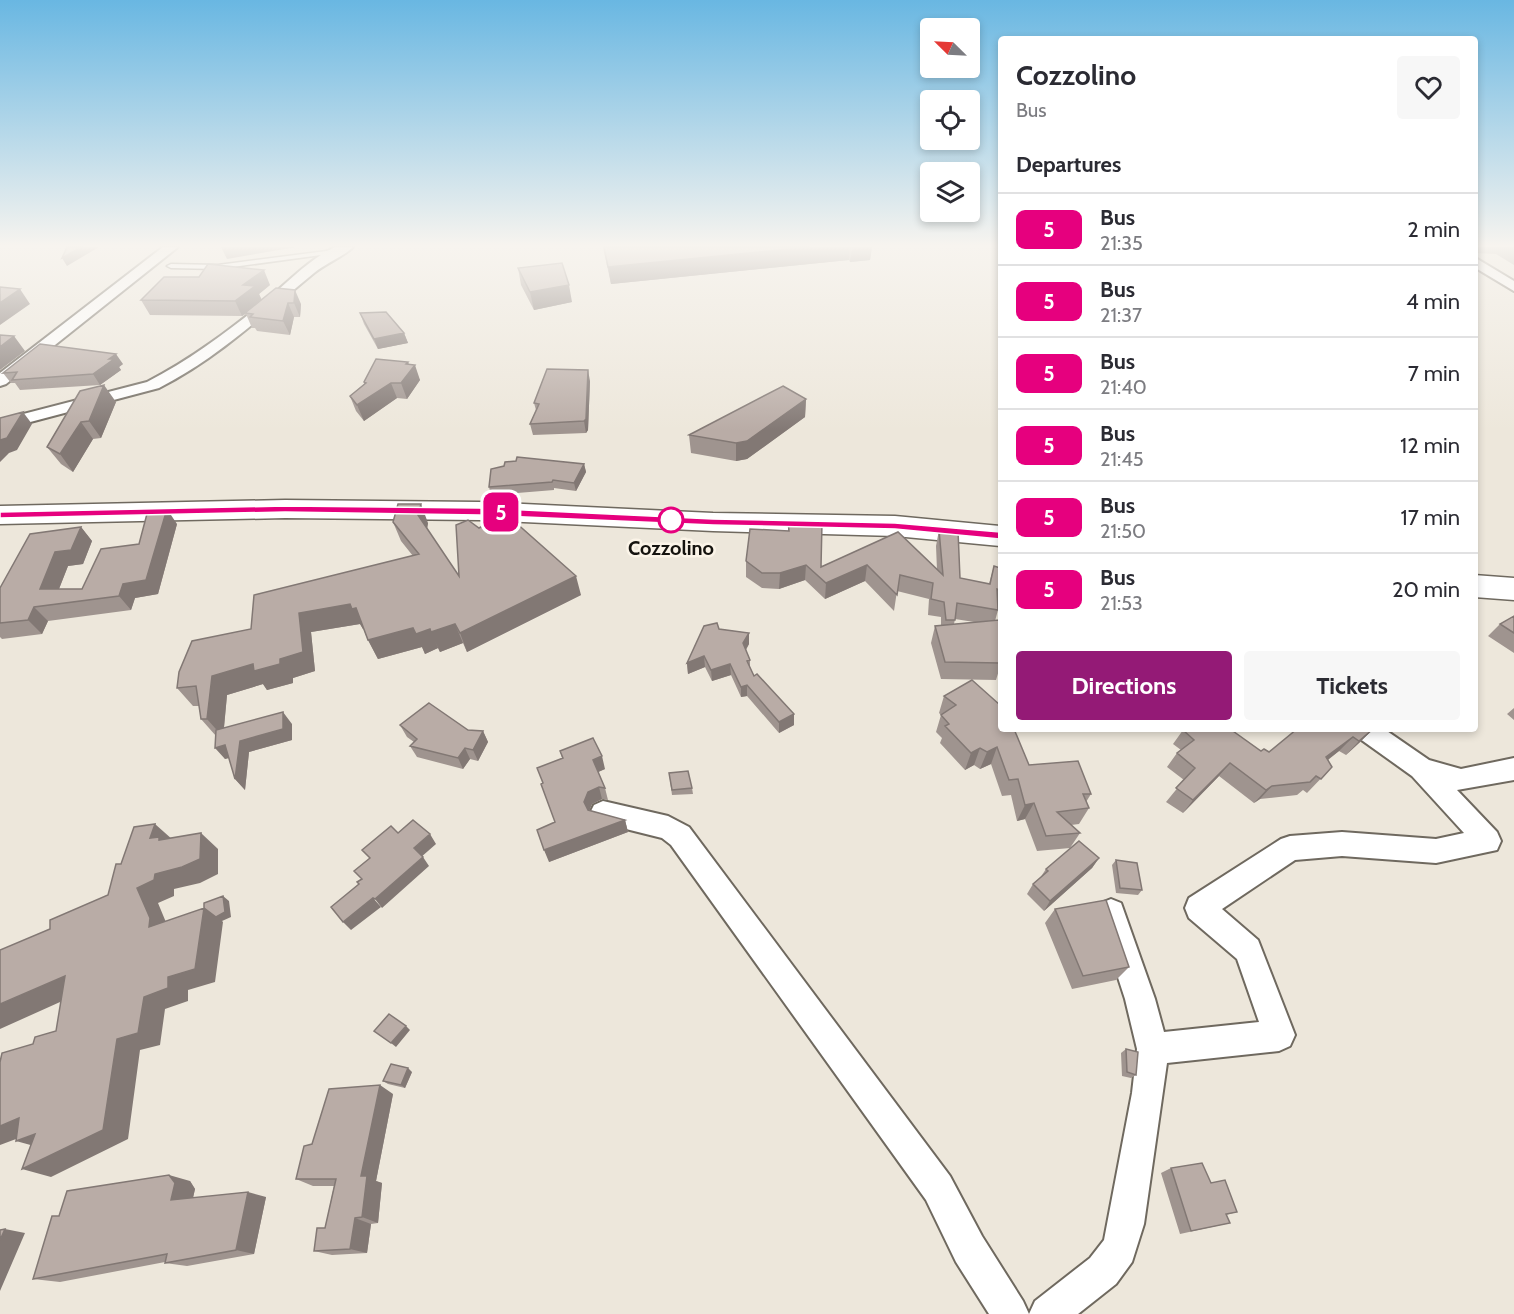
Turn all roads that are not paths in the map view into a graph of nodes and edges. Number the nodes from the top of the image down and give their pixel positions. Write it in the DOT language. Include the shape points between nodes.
graph roads {
  1 [pos="91,308"];
  2 [pos="267,308"];
  3 [pos="0,381"];
  4 [pos="0,425"];
  5 [pos="0,515"];
  6 [pos="998,536"];
  7 [pos="1478,586"];
  8 [pos="1514,589"];
  9 [pos="1369,732"];
  10 [pos="1421,768"];
  11 [pos="1514,769"];
  12 [pos="603,813"];
  13 [pos="1111,913"];
  14 [pos="1153,1049"];
  15 [pos="1010,1314"];
  16 [pos="1048,1314"];
  1 -- 3 [label="street"];
  2 -- 4 [label="street" via="210,354 145,388"];
  5 -- 6 [label="main road" via="285,509 479,511 895,526"];
  7 -- 8 [label="main road"];
  9 -- 10 [label="street"];
  10 -- 11 [label="street" via="1461,780"];
  10 -- 14 [label="street" via="1488,841 1436,851 1342,844 1290,848 1198,908 1248,950 1279,1035"];
  12 -- 15 [label="street" via="668,828 680,836 938,1188 969,1249"];
  13 -- 14 [label="street"];
  14 -- 16 [label="street" via="1119,1249 1103,1271"];
}
